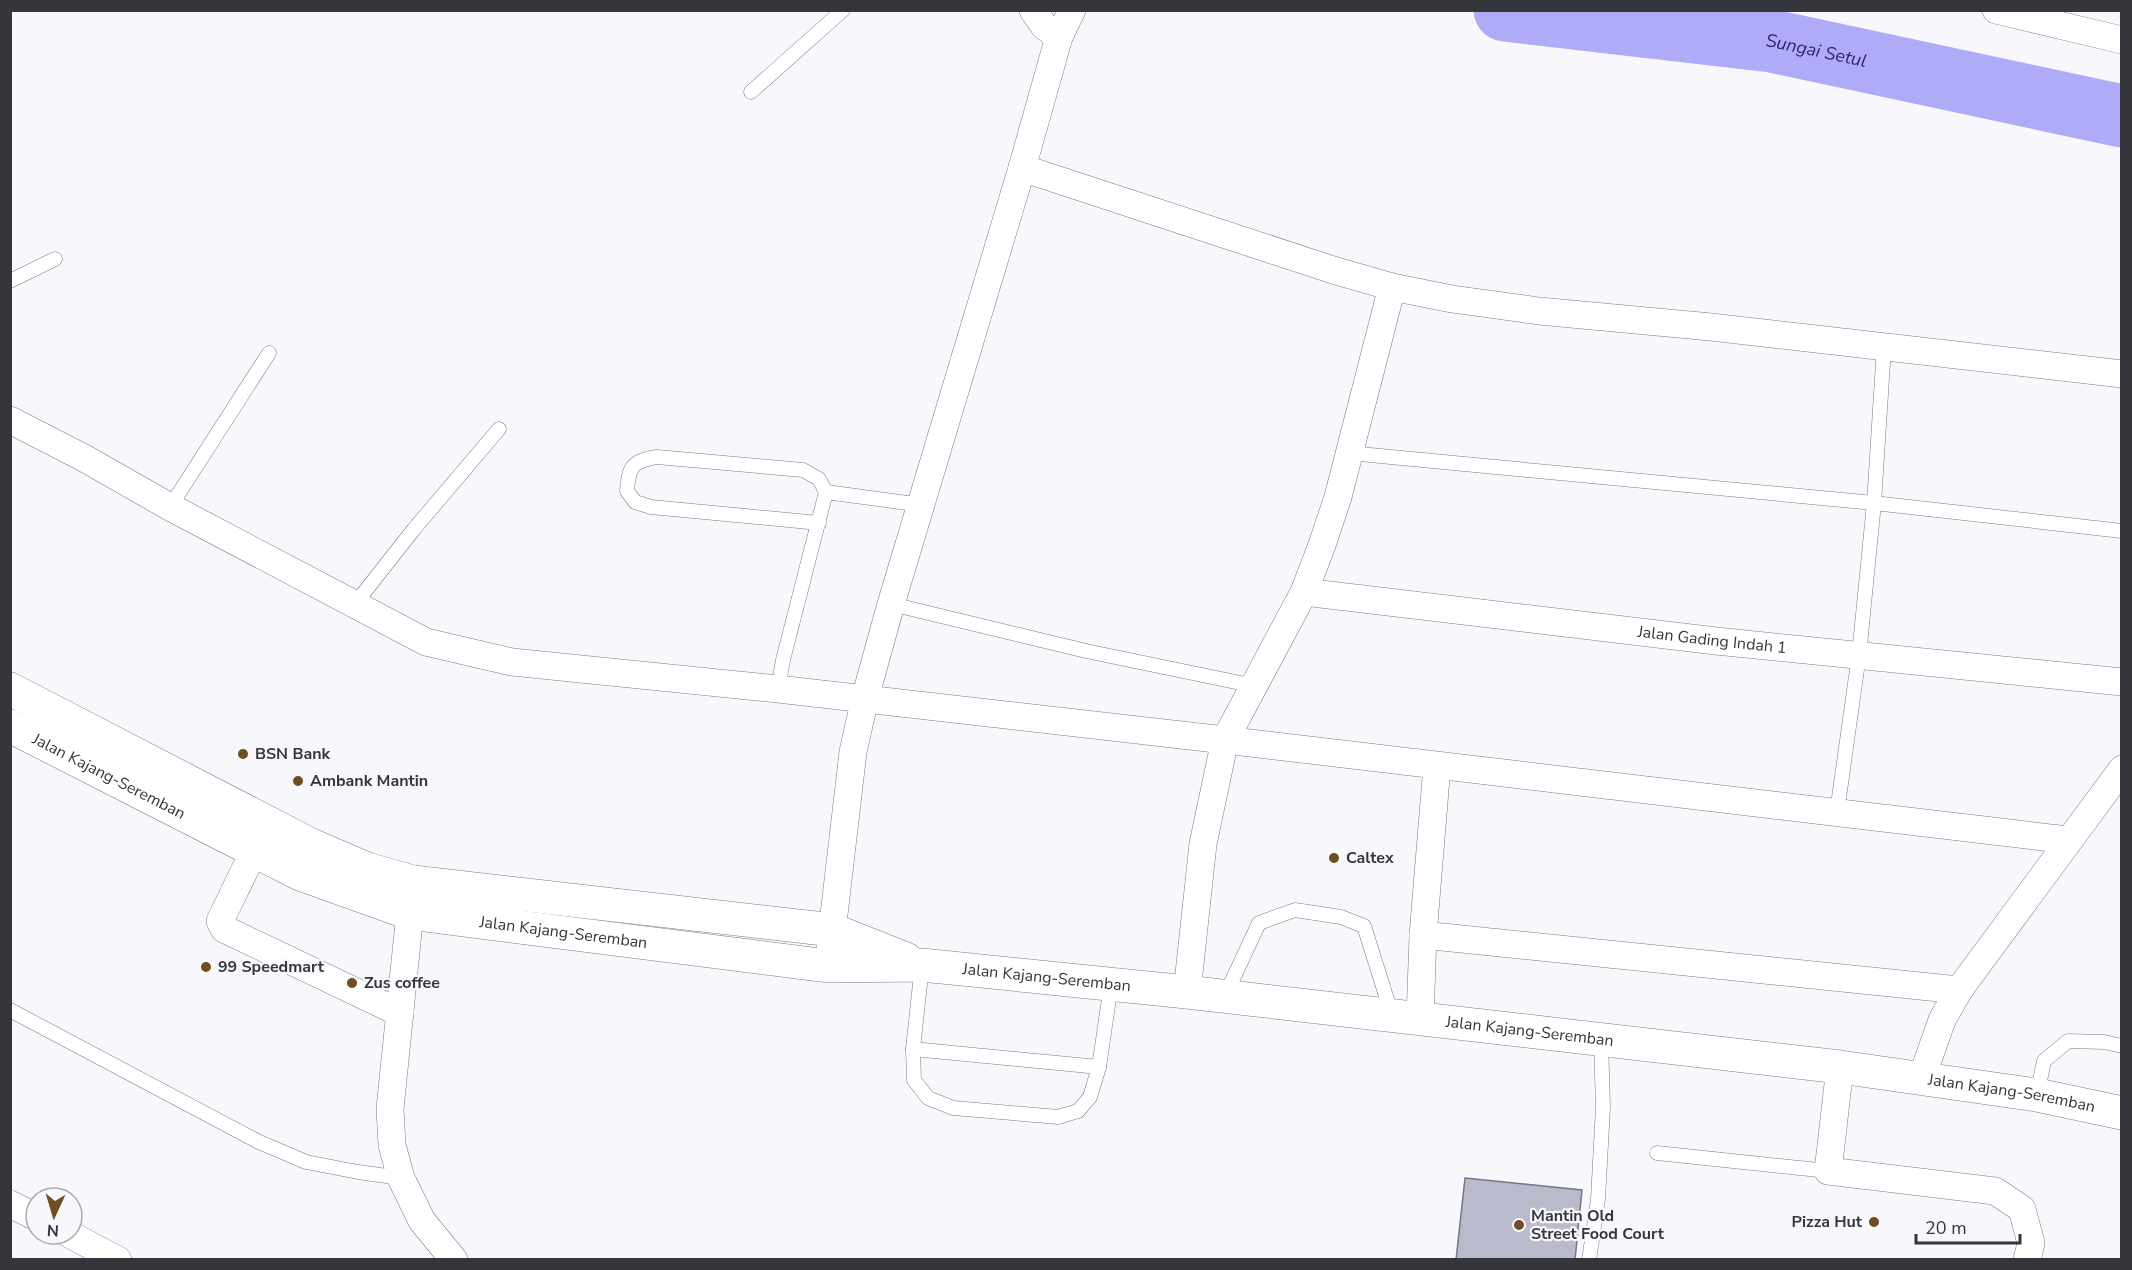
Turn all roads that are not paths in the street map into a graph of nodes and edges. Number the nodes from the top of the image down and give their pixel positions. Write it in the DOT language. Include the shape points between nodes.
graph roads {
  1 [pos="843,10"];
  2 [pos="1033,10"];
  3 [pos="1072,10"];
  4 [pos="1996,10"];
  5 [pos="1059,37"];
  6 [pos="2121,40"];
  7 [pos="751,92"];
  8 [pos="1022,168"];
  9 [pos="56,259"];
  10 [pos="10,281"];
  11 [pos="1392,287"];
  12 [pos="1884,348"];
  13 [pos="269,353"];
  14 [pos="2121,374"];
  15 [pos="10,420"];
  16 [pos="499,429"];
  17 [pos="1349,453"];
  18 [pos="826,492"];
  19 [pos="1874,503"];
  20 [pos="922,505"];
  21 [pos="170,507"];
  22 [pos="819,523"];
  23 [pos="2121,531"];
  24 [pos="1304,592"];
  25 [pos="355,604"];
  26 [pos="891,604"];
  27 [pos="1858,655"];
  28 [pos="2121,682"];
  29 [pos="1255,686"];
  30 [pos="778,689"];
  31 [pos="10,690"];
  32 [pos="865,698"];
  33 [pos="10,726"];
  34 [pos="1225,740"];
  35 [pos="1437,766"];
  36 [pos="2121,769"];
  37 [pos="1837,812"];
  38 [pos="2068,840"];
  39 [pos="254,851"];
  40 [pos="411,898"];
  41 [pos="832,930"];
  42 [pos="1423,935"];
  43 [pos="922,965"];
  44 [pos="828,966"];
  45 [pos="1111,985"];
  46 [pos="1959,990"];
  47 [pos="1187,992"];
  48 [pos="1225,997"];
  49 [pos="10,1010"];
  50 [pos="400,1013"];
  51 [pos="1406,1017"];
  52 [pos="1601,1039"];
  53 [pos="2121,1046"];
  54 [pos="913,1048"];
  55 [pos="1099,1067"];
  56 [pos="1840,1067"];
  57 [pos="1922,1077"];
  58 [pos="2037,1095"];
  59 [pos="2121,1113"];
  60 [pos="1657,1154"];
  61 [pos="1828,1171"];
  62 [pos="401,1178"];
  63 [pos="84,1242"];
  64 [pos="118,1260"];
  65 [pos="454,1260"];
  66 [pos="1589,1260"];
  67 [pos="2027,1260"];
  1 -- 7 [label="lane"];
  2 -- 5 [label="street" via="1044,26"];
  3 -- 5 [label="street"];
  4 -- 6 [label="street"];
  5 -- 8 [label="street"];
  8 -- 11 [label="street"];
  8 -- 20 [label="street"];
  9 -- 10 [label="lane"];
  11 -- 12 [label="street" via="1452,300 1539,311"];
  11 -- 17 [label="street"];
  12 -- 14 [label="street"];
  12 -- 19 [label="lane"];
  13 -- 21 [label="lane"];
  15 -- 21 [label="street"];
  16 -- 25 [label="lane"];
  17 -- 19 [label="lane"];
  17 -- 24 [label="street" via="1338,497"];
  18 -- 20 [label="lane"];
  18 -- 22 [label="lane"];
  18 -- 22 [label="lane" via="819,480 803,470 657,457 639,460 629,471 627,491 635,502 651,507"];
  19 -- 23 [label="lane"];
  19 -- 27 [label="lane"];
  20 -- 26 [label="street"];
  21 -- 25 [label="street"];
  22 -- 30 [label="lane"];
  24 -- 27 [label="street, Jalan Gading Indah 1"];
  24 -- 29 [label="street"];
  25 -- 30 [label="street" via="426,642 512,662"];
  26 -- 29 [label="lane"];
  26 -- 32 [label="street"];
  27 -- 28 [label="street, Jalan Gading Indah 1"];
  27 -- 37 [label="lane"];
  29 -- 34 [label="street"];
  30 -- 32 [label="street"];
  31 -- 40 [label="main road" via="311,845 367,869"];
  32 -- 34 [label="street"];
  32 -- 41 [label="street" via="853,752"];
  33 -- 39 [label="main road, Jalan Kajang-Seremban"];
  34 -- 35 [label="street"];
  34 -- 47 [label="street" via="1203,844"];
  35 -- 37 [label="street"];
  35 -- 42 [label="street"];
  36 -- 38 [label="street"];
  37 -- 38 [label="street"];
  38 -- 46 [label="street"];
  39 -- 40 [label="main road, Jalan Kajang-Seremban" via="300,874"];
  39 -- 50 [label="street" via="220,921 224,929"];
  40 -- 41 [label="main road"];
  40 -- 44 [label="main road, Jalan Kajang-Seremban"];
  40 -- 50 [label="street"];
  41 -- 43 [label="main road"];
  41 -- 44 [label="street"];
  42 -- 46 [label="street"];
  42 -- 51 [label="street"];
  43 -- 44 [label="main road, Jalan Kajang-Seremban"];
  43 -- 45 [label="main road, Jalan Kajang-Seremban"];
  43 -- 54 [label="lane"];
  45 -- 47 [label="main road, Jalan Kajang-Seremban"];
  45 -- 55 [label="lane"];
  46 -- 57 [label="street" via="1942,1020"];
  47 -- 48 [label="main road, Jalan Kajang-Seremban"];
  48 -- 51 [label="main road, Jalan Kajang-Seremban"];
  48 -- 51 [label="lane" via="1259,923 1295,910 1341,917 1364,927"];
  49 -- 62 [label="lane" via="259,1142 306,1162"];
  50 -- 62 [label="street" via="390,1109 392,1145"];
  51 -- 52 [label="main road, Jalan Kajang-Seremban"];
  52 -- 56 [label="main road, Jalan Kajang-Seremban"];
  52 -- 66 [label="lane" via="1603,1107 1598,1199"];
  53 -- 58 [label="lane" via="2068,1041 2044,1061"];
  54 -- 55 [label="lane"];
  54 -- 55 [label="lane" via="914,1080 928,1098 952,1108 1058,1117 1078,1111 1090,1097"];
  56 -- 57 [label="main road, Jalan Kajang-Seremban"];
  56 -- 61 [label="street"];
  57 -- 58 [label="main road, Jalan Kajang-Seremban"];
  58 -- 59 [label="main road, Jalan Kajang-Seremban"];
  60 -- 61 [label="lane"];
  61 -- 67 [label="street" via="1995,1191 2022,1209 2031,1243"];
  62 -- 65 [label="street" via="422,1221"];
  63 -- 64 [label="street"];
}
